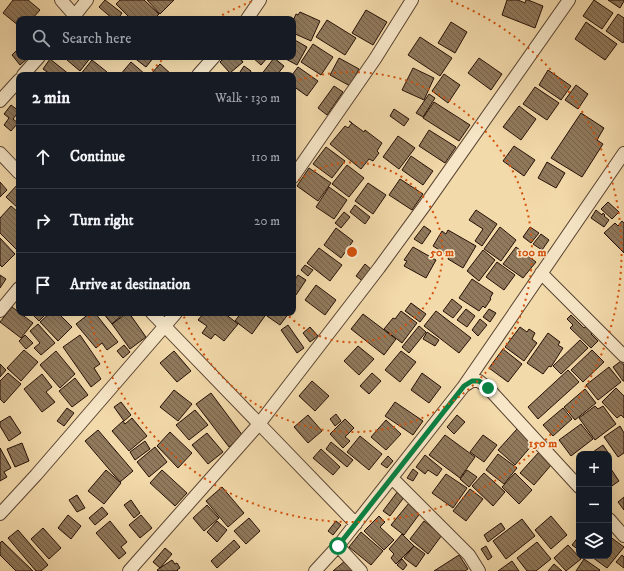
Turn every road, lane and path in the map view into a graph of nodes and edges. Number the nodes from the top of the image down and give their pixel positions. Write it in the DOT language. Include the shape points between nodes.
graph roads {
  1 [pos="61,0"];
  2 [pos="87,0"];
  3 [pos="260,0"];
  4 [pos="412,0"];
  5 [pos="569,0"];
  6 [pos="73,16"];
  7 [pos="75,16"];
  8 [pos="249,16"];
  9 [pos="36,60"];
  10 [pos="211,60"];
  11 [pos="26,72"];
  12 [pos="201,72"];
  13 [pos="16,83"];
  14 [pos="0,101"];
  15 [pos="0,153"];
  16 [pos="624,153"];
  17 [pos="16,170"];
  18 [pos="296,173"];
  19 [pos="541,273"];
  20 [pos="16,292"];
  21 [pos="0,311"];
  22 [pos="155,316"];
  23 [pos="173,316"];
  24 [pos="164,326"];
  25 [pos="623,354"];
  26 [pos="464,386"];
  27 [pos="259,424"];
  28 [pos="392,478"];
  29 [pos="576,484"];
  30 [pos="0,514"];
  31 [pos="612,522"];
  32 [pos="356,524"];
  33 [pos="624,536"];
  34 [pos="338,546"];
  35 [pos="129,571"];
  36 [pos="315,571"];
  37 [pos="361,571"];
  38 [pos="479,571"];
  1 -- 6 [label="street"];
  2 -- 7 [label="street"];
  3 -- 8 [label="street"];
  4 -- 18 [label="street" via="376,59"];
  5 -- 27 [label="street" via="379,268"];
  9 -- 11 [label="street"];
  10 -- 12 [label="street"];
  13 -- 14 [label="street"];
  15 -- 17 [label="street"];
  16 -- 19 [label="street"];
  19 -- 25 [label="street"];
  19 -- 26 [label="street"];
  20 -- 21 [label="street"];
  22 -- 24 [label="street"];
  23 -- 24 [label="street"];
  24 -- 27 [label="street"];
  24 -- 30 [label="street"];
  26 -- 28 [label="street"];
  26 -- 29 [label="street" via="472,381 479,381 488,388"];
  27 -- 32 [label="street"];
  27 -- 35 [label="street"];
  28 -- 32 [label="street"];
  28 -- 38 [label="street" via="469,555"];
  31 -- 33 [label="street"];
  32 -- 34 [label="street"];
  34 -- 36 [label="street"];
  34 -- 37 [label="street"];
}
